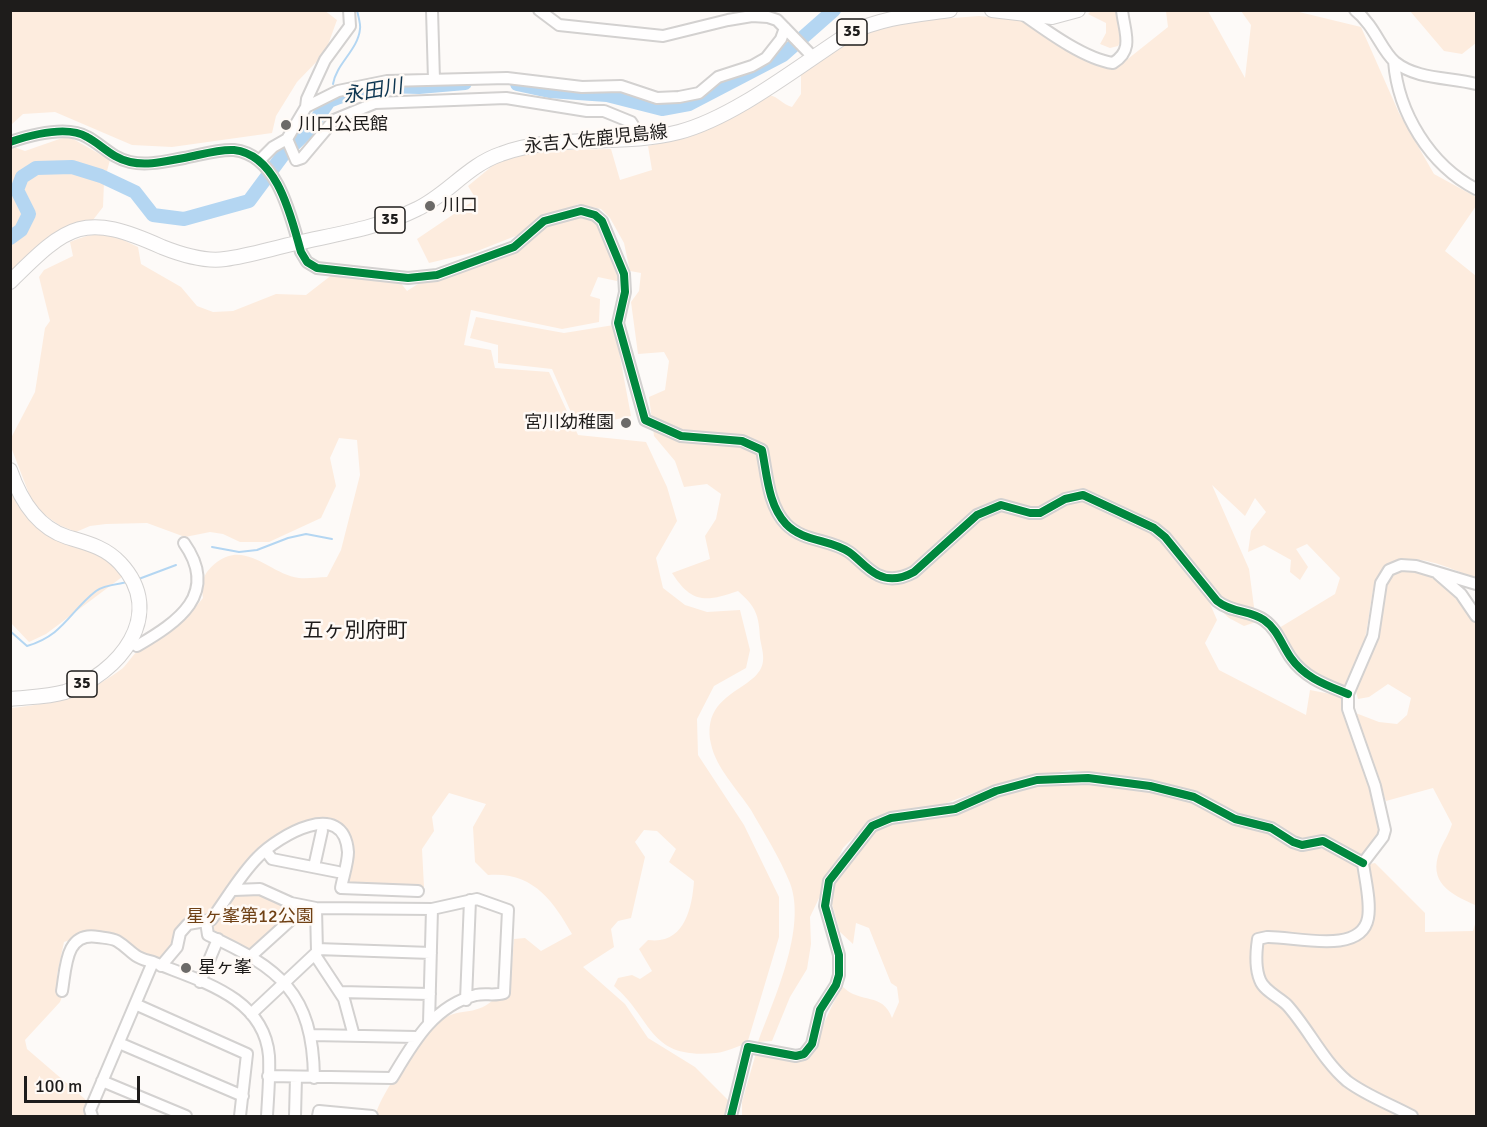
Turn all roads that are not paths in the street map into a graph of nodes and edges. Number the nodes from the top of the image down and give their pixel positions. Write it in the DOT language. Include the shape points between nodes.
graph roads {
  1 [pos="349,10"];
  2 [pos="432,10"];
  3 [pos="539,10"];
  4 [pos="950,10"];
  5 [pos="992,10"];
  6 [pos="1078,10"];
  7 [pos="1122,10"];
  8 [pos="1355,10"];
  9 [pos="1024,15"];
  10 [pos="788,30"];
  11 [pos="810,53"];
  12 [pos="1394,61"];
  13 [pos="434,80"];
  14 [pos="1476,84"];
  15 [pos="306,107"];
  16 [pos="641,138"];
  17 [pos="10,142"];
  18 [pos="288,142"];
  19 [pos="259,161"];
  20 [pos="1476,189"];
  21 [pos="298,243"];
  22 [pos="10,282"];
  23 [pos="10,470"];
  24 [pos="184,543"];
  25 [pos="1436,572"];
  26 [pos="1476,584"];
  27 [pos="1476,616"];
  28 [pos="133,638"];
  29 [pos="1348,694"];
  30 [pos="10,699"];
  31 [pos="322,831"];
  32 [pos="266,851"];
  33 [pos="1363,863"];
  34 [pos="314,867"];
  35 [pos="338,872"];
  36 [pos="234,890"];
  37 [pos="418,891"];
  38 [pos="470,900"];
  39 [pos="311,908"];
  40 [pos="432,909"];
  41 [pos="206,922"];
  42 [pos="218,939"];
  43 [pos="316,952"];
  44 [pos="431,953"];
  45 [pos="252,955"];
  46 [pos="157,964"];
  47 [pos="200,982"];
  48 [pos="285,983"];
  49 [pos="62,991"];
  50 [pos="340,992"];
  51 [pos="430,994"];
  52 [pos="466,1000"];
  53 [pos="135,1004"];
  54 [pos="251,1014"];
  55 [pos="429,1023"];
  56 [pos="311,1035"];
  57 [pos="354,1036"];
  58 [pos="416,1037"];
  59 [pos="119,1043"];
  60 [pos="268,1076"];
  61 [pos="296,1077"];
  62 [pos="314,1077"];
  63 [pos="102,1081"];
  64 [pos="243,1096"];
  65 [pos="92,1116"];
  66 [pos="186,1116"];
  67 [pos="240,1116"];
  68 [pos="267,1116"];
  69 [pos="295,1116"];
  70 [pos="318,1116"];
  71 [pos="372,1116"];
  72 [pos="732,1116"];
  73 [pos="1412,1116"];
  1 -- 15 [label="street" via="350,26 325,60"];
  2 -- 13 [label="street"];
  3 -- 10 [label="street" via="559,25 663,36 752,16 777,20"];
  4 -- 11 [label="main road, 永吉入佐鹿児島線 / 35" via="870,23"];
  5 -- 9 [label="main road"];
  6 -- 9 [label="main road" via="1052,17"];
  7 -- 9 [label="street" via="1127,50 1113,63 1102,62 1050,34"];
  8 -- 12 [label="street" via="1378,35"];
  10 -- 11 [label="street"];
  10 -- 13 [label="street" via="766,58 718,77 699,93 679,97 657,98 603,84 582,87 507,78"];
  11 -- 16 [label="main road, 永吉入佐鹿児島線 / 35" via="768,87 708,120 679,132"];
  12 -- 14 [label="street" via="1419,74"];
  12 -- 20 [label="street" via="1400,96 1430,151 1450,173"];
  13 -- 15 [label="street" via="363,86 338,92"];
  15 -- 18 [label="street"];
  16 -- 18 [label="street" via="631,122 604,111 506,98 375,103 334,120 296,160"];
  16 -- 21 [label="main road, 永吉入佐鹿児島線 / 35" via="519,148 479,164 419,208 395,219"];
  17 -- 19 [label="street" via="73,132 129,162 159,163 233,150"];
  18 -- 19 [label="street" via="273,147"];
  19 -- 21 [label="street" via="279,190"];
  21 -- 22 [label="main road, 永吉入佐鹿児島線 / 35" via="223,260 206,259 173,252 116,228 84,228 57,240"];
  21 -- 29 [label="street" via="303,257 317,268 408,278 437,275 514,247 544,221 581,211 596,215 624,274 625,292 618,323 645,420 681,436 742,441 762,450 776,510 787,525 804,537 837,546 878,575 891,579 914,572 989,508 1001,505 1040,513 1065,499 1083,495 1154,528 1218,602 1262,618 1273,627 1300,669 1320,683"];
  23 -- 28 [label="main road" via="21,499 44,524 65,537 91,543 111,554 132,579 139,606"];
  24 -- 28 [label="street" via="193,555 197,575 197,592 191,605 168,627 137,646"];
  25 -- 26 [label="street"];
  25 -- 27 [label="street" via="1461,594"];
  25 -- 29 [label="street" via="1401,565 1389,570 1379,590 1373,636"];
  28 -- 30 [label="main road, 35" via="115,662 76,687 47,696"];
  29 -- 33 [label="street" via="1351,718 1375,786 1385,830"];
  31 -- 34 [label="street"];
  32 -- 34 [label="street" via="272,859"];
  32 -- 36 [label="street" via="258,856"];
  32 -- 37 [label="street" via="308,824 324,823 340,832 348,853 341,888"];
  33 -- 72 [label="street" via="1323,841 1302,845 1293,842 1270,828 1235,819 1194,797 1150,786 1088,778 1037,780 996,790 955,809 878,823 860,838 829,881 825,906 839,955 838,975 820,1010 812,1044 804,1054 796,1056 748,1047"];
  33 -- 73 [label="street" via="1368,918 1363,930 1343,941 1273,936 1258,939 1259,979 1304,1025 1347,1080 1378,1101"];
  34 -- 35 [label="street"];
  36 -- 39 [label="street" via="260,889"];
  36 -- 41 [label="street" via="212,920"];
  38 -- 40 [label="street"];
  38 -- 52 [label="street"];
  38 -- 52 [label="street" via="477,898 508,910 504,993 476,995"];
  39 -- 40 [label="street"];
  39 -- 43 [label="street"];
  39 -- 45 [label="street"];
  40 -- 44 [label="street"];
  41 -- 42 [label="street" via="208,935"];
  41 -- 46 [label="street" via="184,927 177,947"];
  42 -- 45 [label="street"];
  42 -- 47 [label="street"];
  43 -- 44 [label="street"];
  43 -- 48 [label="street"];
  43 -- 50 [label="street"];
  44 -- 51 [label="street"];
  45 -- 48 [label="street"];
  46 -- 47 [label="street"];
  46 -- 49 [label="street" via="132,956 115,940 90,936 68,951"];
  46 -- 53 [label="street"];
  47 -- 54 [label="street" via="224,992"];
  48 -- 54 [label="street"];
  48 -- 56 [label="street"];
  50 -- 51 [label="street"];
  50 -- 57 [label="street"];
  51 -- 55 [label="street"];
  52 -- 55 [label="street"];
  53 -- 59 [label="street"];
  53 -- 64 [label="street" via="244,1051 247,1059"];
  54 -- 60 [label="street" via="266,1041"];
  55 -- 58 [label="street"];
  56 -- 57 [label="street"];
  56 -- 62 [label="street"];
  57 -- 58 [label="street"];
  58 -- 62 [label="street" via="389,1080"];
  59 -- 63 [label="street"];
  59 -- 64 [label="street"];
  60 -- 61 [label="street"];
  60 -- 68 [label="street"];
  61 -- 62 [label="street"];
  61 -- 69 [label="street"];
  63 -- 65 [label="street" via="90,1110"];
  63 -- 66 [label="street"];
  64 -- 67 [label="street"];
  70 -- 71 [label="street" via="319,1112"];
}
